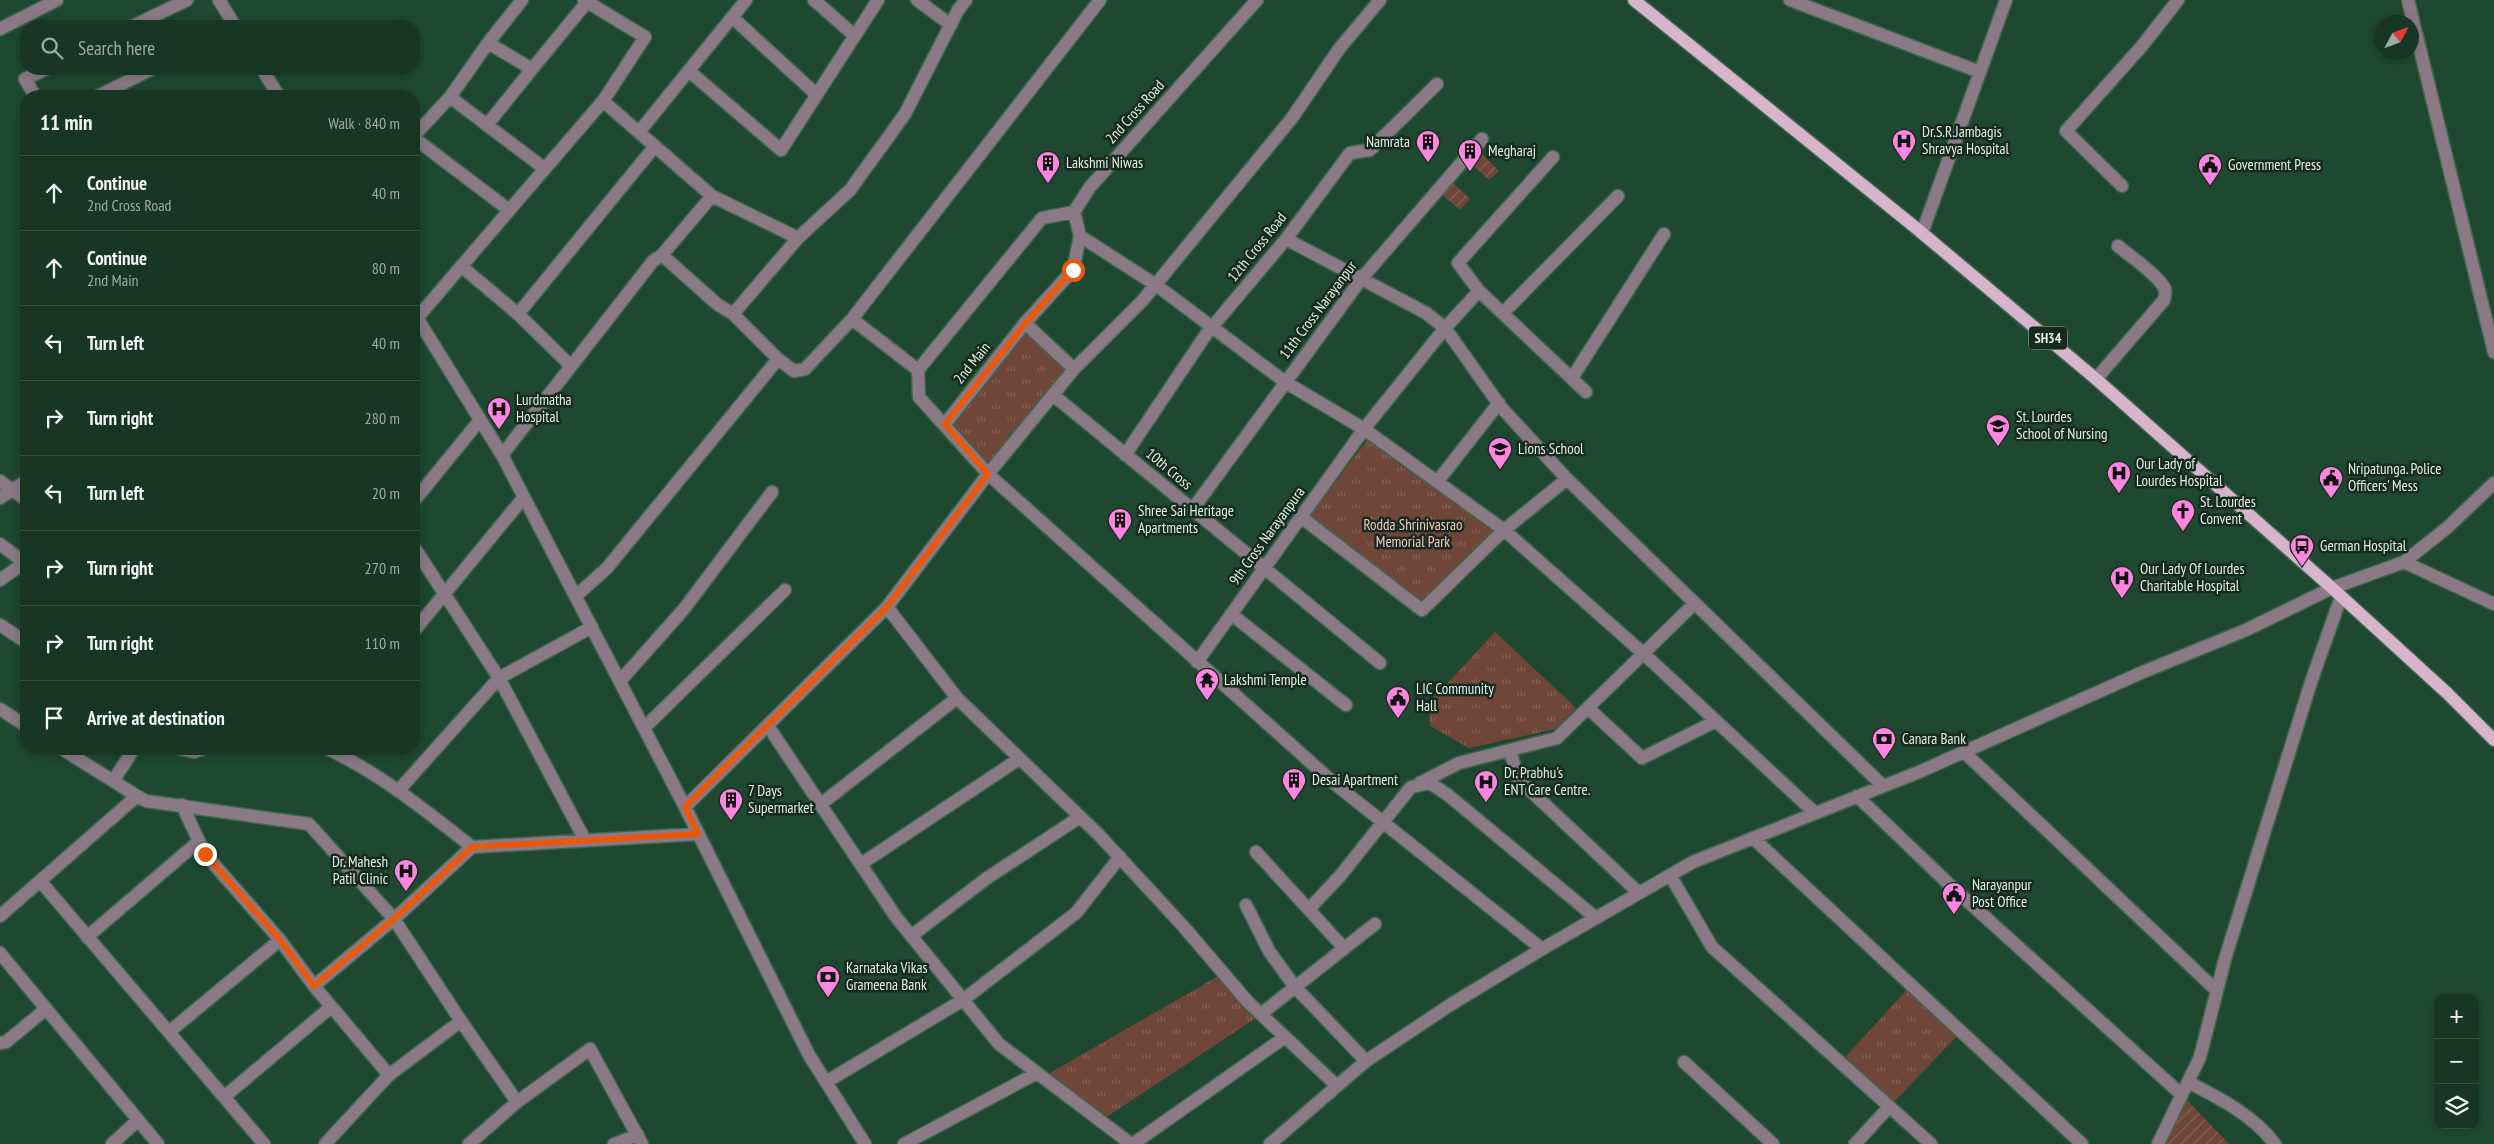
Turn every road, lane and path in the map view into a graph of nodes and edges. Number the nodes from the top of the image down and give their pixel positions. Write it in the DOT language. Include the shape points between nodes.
graph roads {
  1 [pos="57,0"];
  2 [pos="187,0"];
  3 [pos="219,0"];
  4 [pos="522,0"];
  5 [pos="746,0"];
  6 [pos="814,0"];
  7 [pos="878,0"];
  8 [pos="917,0"];
  9 [pos="966,0"];
  10 [pos="1100,0"];
  11 [pos="1257,0"];
  12 [pos="1380,0"];
  13 [pos="1634,0"];
  14 [pos="1790,0"];
  15 [pos="2006,0"];
  16 [pos="2178,0"];
  17 [pos="2408,0"];
  18 [pos="586,1"];
  19 [pos="36,5"];
  20 [pos="732,17"];
  21 [pos="145,20"];
  22 [pos="231,20"];
  23 [pos="951,25"];
  24 [pos="0,29"];
  25 [pos="855,36"];
  26 [pos="488,42"];
  27 [pos="532,69"];
  28 [pos="689,71"];
  29 [pos="1980,72"];
  30 [pos="33,75"];
  31 [pos="140,75"];
  32 [pos="266,75"];
  33 [pos="1437,84"];
  34 [pos="31,90"];
  35 [pos="110,90"];
  36 [pos="275,90"];
  37 [pos="817,95"];
  38 [pos="450,97"];
  39 [pos="603,100"];
  40 [pos="487,125"];
  41 [pos="420,130"];
  42 [pos="639,132"];
  43 [pos="1482,139"];
  44 [pos="420,142"];
  45 [pos="655,146"];
  46 [pos="1554,157"];
  47 [pos="545,169"];
  48 [pos="2122,186"];
  49 [pos="712,196"];
  50 [pos="1618,196"];
  51 [pos="509,210"];
  52 [pos="1074,212"];
  53 [pos="1922,233"];
  54 [pos="1664,234"];
  55 [pos="1080,236"];
  56 [pos="798,238"];
  57 [pos="1286,239"];
  58 [pos="2118,246"];
  59 [pos="662,255"];
  60 [pos="462,266"];
  61 [pos="1362,278"];
  62 [pos="1156,285"];
  63 [pos="1479,291"];
  64 [pos="420,311"];
  65 [pos="1502,313"];
  66 [pos="518,314"];
  67 [pos="733,314"];
  68 [pos="852,319"];
  69 [pos="420,324"];
  70 [pos="1025,324"];
  71 [pos="1211,328"];
  72 [pos="1445,328"];
  73 [pos="2494,352"];
  74 [pos="778,360"];
  75 [pos="571,366"];
  76 [pos="1074,369"];
  77 [pos="918,370"];
  78 [pos="1572,378"];
  79 [pos="2096,379"];
  80 [pos="1285,382"];
  81 [pos="1586,392"];
  82 [pos="1053,395"];
  83 [pos="1499,403"];
  84 [pos="480,420"];
  85 [pos="945,424"];
  86 [pos="1364,429"];
  87 [pos="502,455"];
  88 [pos="1125,455"];
  89 [pos="988,474"];
  90 [pos="1566,479"];
  91 [pos="0,481"];
  92 [pos="1437,482"];
  93 [pos="2494,483"];
  94 [pos="20,486"];
  95 [pos="14,491"];
  96 [pos="772,492"];
  97 [pos="420,494"];
  98 [pos="20,496"];
  99 [pos="0,498"];
  100 [pos="524,498"];
  101 [pos="1192,510"];
  102 [pos="1301,517"];
  103 [pos="1504,530"];
  104 [pos="0,544"];
  105 [pos="420,556"];
  106 [pos="20,560"];
  107 [pos="2404,562"];
  108 [pos="20,567"];
  109 [pos="1264,569"];
  110 [pos="0,580"];
  111 [pos="785,590"];
  112 [pos="2336,592"];
  113 [pos="444,593"];
  114 [pos="576,596"];
  115 [pos="1696,603"];
  116 [pos="2494,604"];
  117 [pos="887,607"];
  118 [pos="1231,614"];
  119 [pos="420,623"];
  120 [pos="0,625"];
  121 [pos="592,627"];
  122 [pos="20,638"];
  123 [pos="1644,654"];
  124 [pos="1197,662"];
  125 [pos="1380,663"];
  126 [pos="499,678"];
  127 [pos="620,681"];
  128 [pos="956,698"];
  129 [pos="1346,705"];
  130 [pos="1588,708"];
  131 [pos="0,709"];
  132 [pos="1716,721"];
  133 [pos="20,722"];
  134 [pos="768,726"];
  135 [pos="644,728"];
  136 [pos="2494,740"];
  137 [pos="1510,750"];
  138 [pos="1964,752"];
  139 [pos="72,755"];
  140 [pos="130,755"];
  141 [pos="341,755"];
  142 [pos="1019,760"];
  143 [pos="113,781"];
  144 [pos="1883,786"];
  145 [pos="1411,787"];
  146 [pos="398,791"];
  147 [pos="136,796"];
  148 [pos="1857,796"];
  149 [pos="821,804"];
  150 [pos="182,805"];
  151 [pos="685,807"];
  152 [pos="1815,813"];
  153 [pos="1080,817"];
  154 [pos="1383,823"];
  155 [pos="698,834"];
  156 [pos="1753,838"];
  157 [pos="585,840"];
  158 [pos="198,842"];
  159 [pos="472,847"];
  160 [pos="1256,852"];
  161 [pos="1120,857"];
  162 [pos="861,864"];
  163 [pos="1670,875"];
  164 [pos="41,882"];
  165 [pos="1638,893"];
  166 [pos="1246,905"];
  167 [pos="1309,909"];
  168 [pos="0,916"];
  169 [pos="1596,918"];
  170 [pos="394,919"];
  171 [pos="1375,924"];
  172 [pos="87,936"];
  173 [pos="911,936"];
  174 [pos="280,940"];
  175 [pos="1344,948"];
  176 [pos="1542,949"];
  177 [pos="0,953"];
  178 [pos="314,986"];
  179 [pos="1295,987"];
  180 [pos="2217,991"];
  181 [pos="963,1000"];
  182 [pos="332,1007"];
  183 [pos="46,1009"];
  184 [pos="1260,1014"];
  185 [pos="462,1021"];
  186 [pos="169,1032"];
  187 [pos="1285,1037"];
  188 [pos="0,1043"];
  189 [pos="1366,1061"];
  190 [pos="1684,1062"];
  191 [pos="1037,1073"];
  192 [pos="389,1075"];
  193 [pos="826,1082"];
  194 [pos="2188,1082"];
  195 [pos="1337,1086"];
  196 [pos="2182,1095"];
  197 [pos="224,1097"];
  198 [pos="517,1102"];
  199 [pos="1889,1107"];
  200 [pos="138,1120"];
  201 [pos="640,1139"];
  202 [pos="112,1144"];
  203 [pos="158,1144"];
  204 [pos="264,1144"];
  205 [pos="325,1144"];
  206 [pos="469,1144"];
  207 [pos="614,1144"];
  208 [pos="865,1144"];
  209 [pos="904,1144"];
  210 [pos="1132,1144"];
  211 [pos="1270,1144"];
  212 [pos="1773,1144"];
  213 [pos="1855,1144"];
  214 [pos="1931,1144"];
  215 [pos="2082,1144"];
  216 [pos="2158,1144"];
  217 [pos="2275,1144"];
  1 -- 19 [label="street"];
  2 -- 21 [label="street"];
  3 -- 22 [label="street"];
  4 -- 26 [label="street"];
  5 -- 20 [label="street"];
  6 -- 25 [label="street"];
  7 -- 25 [label="street"];
  8 -- 23 [label="street"];
  9 -- 23 [label="street"];
  10 -- 68 [label="street"];
  11 -- 52 [label="street, 2nd Cross Road" via="1090,187"];
  12 -- 62 [label="street" via="1339,49 1292,118"];
  13 -- 53 [label="main road, SH34"];
  14 -- 29 [label="street"];
  15 -- 29 [label="street"];
  16 -- 48 [label="street" via="2142,46 2066,131"];
  17 -- 73 [label="street"];
  18 -- 27 [label="street"];
  18 -- 39 [label="street" via="645,37"];
  19 -- 24 [label="street"];
  20 -- 28 [label="street"];
  20 -- 37 [label="street"];
  23 -- 56 [label="street" via="905,114 850,190"];
  25 -- 37 [label="street"];
  26 -- 27 [label="street"];
  26 -- 38 [label="street"];
  27 -- 40 [label="street"];
  28 -- 37 [label="street" via="781,150"];
  28 -- 42 [label="street"];
  29 -- 53 [label="street"];
  30 -- 34 [label="street" via="25,79"];
  31 -- 35 [label="street"];
  32 -- 36 [label="street"];
  33 -- 57 [label="street, 12th Cross Road" via="1370,150 1350,153"];
  38 -- 40 [label="street"];
  38 -- 41 [label="street"];
  39 -- 42 [label="street"];
  39 -- 47 [label="street"];
  40 -- 47 [label="street"];
  42 -- 45 [label="street"];
  43 -- 61 [label="street, 11th Cross Narayanpur"];
  44 -- 51 [label="street"];
  45 -- 49 [label="street"];
  45 -- 66 [label="street"];
  46 -- 63 [label="street" via="1458,263"];
  47 -- 51 [label="street"];
  49 -- 56 [label="street"];
  49 -- 59 [label="street"];
  50 -- 65 [label="street"];
  51 -- 60 [label="street"];
  52 -- 55 [label="street"];
  52 -- 77 [label="street" via="1042,218"];
  53 -- 79 [label="main road, SH34"];
  54 -- 78 [label="street"];
  55 -- 62 [label="street"];
  55 -- 70 [label="street" via="1073,270"];
  56 -- 67 [label="street"];
  57 -- 61 [label="street"];
  57 -- 71 [label="street, 12th Cross Road"];
  58 -- 79 [label="street" via="2158,280 2166,294"];
  59 -- 67 [label="street" via="717,304"];
  59 -- 75 [label="street" via="653,261"];
  60 -- 64 [label="street"];
  60 -- 66 [label="street"];
  61 -- 72 [label="street" via="1426,313"];
  61 -- 80 [label="street, 11th Cross Narayanpur"];
  62 -- 71 [label="street"];
  62 -- 76 [label="street"];
  63 -- 65 [label="street"];
  63 -- 72 [label="street, 9th Cross Narayanpura"];
  65 -- 78 [label="street"];
  66 -- 75 [label="street"];
  67 -- 74 [label="street"];
  68 -- 74 [label="street" via="805,369 794,371"];
  68 -- 77 [label="street"];
  69 -- 84 [label="street"];
  70 -- 76 [label="street"];
  70 -- 85 [label="street, 2nd Main"];
  71 -- 80 [label="street"];
  71 -- 88 [label="street, 12th Cross Road"];
  72 -- 83 [label="street"];
  72 -- 86 [label="street, 9th Cross Narayanpura"];
  74 -- 114 [label="street" via="607,568"];
  75 -- 87 [label="street"];
  76 -- 82 [label="street"];
  77 -- 85 [label="street" via="919,397"];
  78 -- 81 [label="street"];
  79 -- 112 [label="main road, SH34"];
  80 -- 86 [label="street"];
  80 -- 101 [label="street, 11th Cross Narayanpur"];
  82 -- 88 [label="street, 10th Cross"];
  82 -- 89 [label="street"];
  83 -- 90 [label="street"];
  83 -- 92 [label="street"];
  84 -- 87 [label="street"];
  84 -- 97 [label="street"];
  85 -- 89 [label="street"];
  86 -- 92 [label="street"];
  86 -- 102 [label="street, 9th Cross Narayanpura"];
  87 -- 100 [label="street"];
  88 -- 101 [label="street, 10th Cross"];
  89 -- 117 [label="street"];
  89 -- 124 [label="street"];
  90 -- 103 [label="street"];
  90 -- 115 [label="street"];
  91 -- 95 [label="street"];
  92 -- 103 [label="street"];
  93 -- 107 [label="street" via="2448,527"];
  94 -- 95 [label="street"];
  95 -- 98 [label="street"];
  95 -- 99 [label="street"];
  96 -- 127 [label="street" via="684,609"];
  100 -- 113 [label="street"];
  100 -- 114 [label="street"];
  101 -- 109 [label="street, 10th Cross"];
  102 -- 103 [label="street" via="1422,610"];
  102 -- 109 [label="street, 9th Cross Narayanpura"];
  103 -- 123 [label="street"];
  104 -- 106 [label="street"];
  105 -- 113 [label="street"];
  107 -- 112 [label="street"];
  107 -- 116 [label="street"];
  108 -- 110 [label="street"];
  109 -- 118 [label="street, 9th Cross Narayanpura"];
  109 -- 125 [label="street, 10th Cross"];
  111 -- 135 [label="street"];
  112 -- 136 [label="main road, SH34"];
  112 -- 138 [label="street" via="2120,682"];
  112 -- 180 [label="street"];
  113 -- 119 [label="street"];
  113 -- 126 [label="street"];
  114 -- 121 [label="street"];
  115 -- 123 [label="street"];
  115 -- 144 [label="street"];
  117 -- 128 [label="street"];
  117 -- 134 [label="street"];
  118 -- 124 [label="street, 9th Cross Narayanpura"];
  118 -- 129 [label="street"];
  120 -- 122 [label="street"];
  121 -- 126 [label="street"];
  121 -- 127 [label="street"];
  123 -- 130 [label="street"];
  123 -- 132 [label="street"];
  124 -- 154 [label="street"];
  126 -- 146 [label="street"];
  126 -- 157 [label="street"];
  127 -- 135 [label="street"];
  128 -- 142 [label="street"];
  128 -- 149 [label="street"];
  130 -- 132 [label="street" via="1642,758"];
  130 -- 137 [label="street" via="1557,738"];
  131 -- 133 [label="street"];
  132 -- 152 [label="street"];
  134 -- 149 [label="street"];
  134 -- 151 [label="street"];
  135 -- 151 [label="street"];
  137 -- 145 [label="street" via="1459,763"];
  137 -- 165 [label="street" via="1518,779"];
  138 -- 144 [label="street"];
  138 -- 180 [label="street"];
  139 -- 143 [label="street"];
  140 -- 143 [label="street"];
  141 -- 146 [label="street"];
  142 -- 153 [label="street"];
  142 -- 162 [label="street"];
  143 -- 147 [label="street"];
  144 -- 148 [label="street"];
  145 -- 154 [label="street"];
  145 -- 169 [label="street" via="1430,783 1448,795"];
  146 -- 159 [label="street"];
  147 -- 150 [label="street" via="146,801"];
  147 -- 164 [label="street"];
  148 -- 152 [label="street"];
  148 -- 196 [label="street" via="1953,888"];
  149 -- 162 [label="street"];
  150 -- 158 [label="street"];
  150 -- 170 [label="street" via="309,824"];
  151 -- 155 [label="street"];
  152 -- 156 [label="street"];
  153 -- 161 [label="street"];
  153 -- 173 [label="street" via="988,878"];
  154 -- 167 [label="street"];
  154 -- 176 [label="street"];
  155 -- 157 [label="street"];
  155 -- 193 [label="street" via="809,1056"];
  156 -- 163 [label="street" via="1693,862"];
  156 -- 215 [label="street"];
  157 -- 159 [label="street"];
  158 -- 172 [label="street"];
  158 -- 174 [label="street"];
  159 -- 170 [label="street"];
  160 -- 167 [label="street"];
  161 -- 181 [label="street" via="1076,913"];
  161 -- 184 [label="street"];
  162 -- 173 [label="street"];
  163 -- 165 [label="street"];
  163 -- 199 [label="street" via="1712,947"];
  164 -- 168 [label="street"];
  164 -- 172 [label="street"];
  165 -- 169 [label="street"];
  166 -- 179 [label="street" via="1269,950"];
  167 -- 175 [label="street"];
  169 -- 176 [label="street"];
  170 -- 178 [label="street"];
  170 -- 185 [label="street"];
  171 -- 175 [label="street"];
  172 -- 186 [label="street"];
  173 -- 181 [label="street"];
  174 -- 178 [label="street"];
  174 -- 186 [label="street"];
  175 -- 179 [label="street"];
  176 -- 189 [label="street"];
  177 -- 183 [label="street"];
  178 -- 182 [label="street"];
  179 -- 184 [label="street"];
  179 -- 189 [label="street"];
  180 -- 194 [label="street" via="2200,1057"];
  181 -- 191 [label="street" via="999,1044"];
  181 -- 193 [label="street"];
  182 -- 192 [label="street"];
  182 -- 197 [label="street"];
  183 -- 188 [label="street" via="6,1042"];
  183 -- 200 [label="street"];
  184 -- 187 [label="street"];
  185 -- 192 [label="street"];
  185 -- 198 [label="street"];
  186 -- 197 [label="street"];
  187 -- 195 [label="street"];
  187 -- 210 [label="street"];
  189 -- 195 [label="street"];
  190 -- 212 [label="street"];
  191 -- 209 [label="street"];
  191 -- 210 [label="street"];
  192 -- 205 [label="street"];
  193 -- 208 [label="street"];
  194 -- 196 [label="street"];
  194 -- 217 [label="street" via="2221,1099 2265,1131"];
  195 -- 211 [label="street"];
  196 -- 216 [label="street"];
  197 -- 204 [label="street"];
  198 -- 201 [label="street" via="590,1049"];
  198 -- 206 [label="street"];
  199 -- 213 [label="street"];
  199 -- 214 [label="street"];
  200 -- 202 [label="street"];
  200 -- 203 [label="street"];
  201 -- 207 [label="street"];
}
